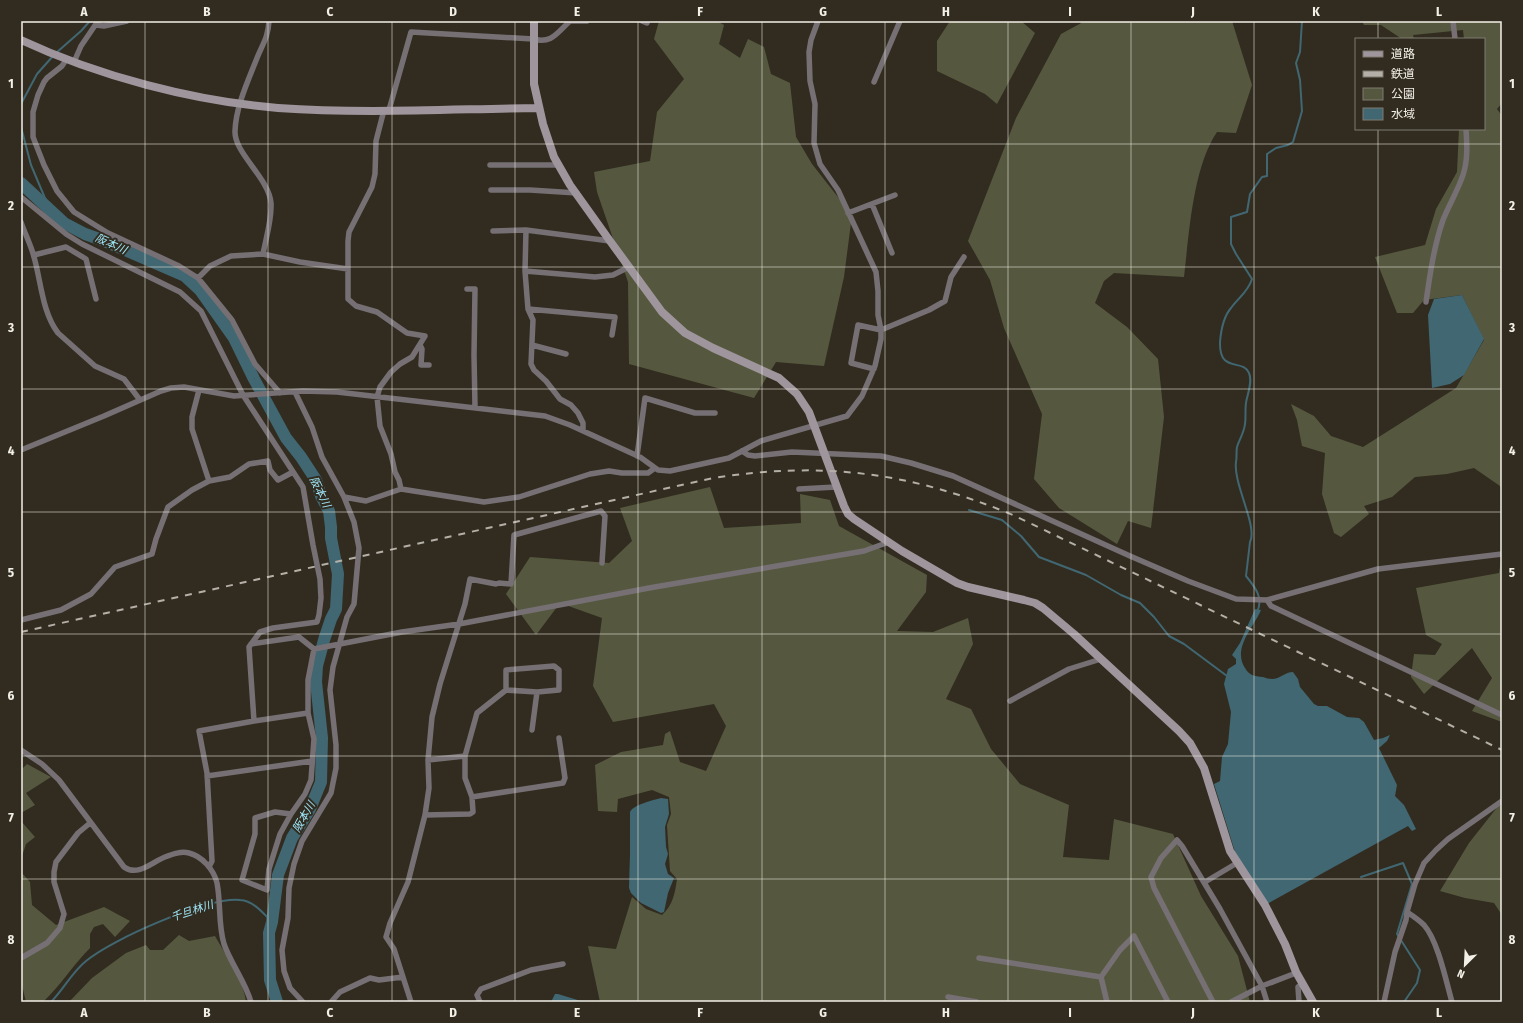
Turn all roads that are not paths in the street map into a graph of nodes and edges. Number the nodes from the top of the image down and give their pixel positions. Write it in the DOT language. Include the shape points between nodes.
graph roads {
  1 [pos="127,21"];
  2 [pos="269,21"];
  3 [pos="534,21"];
  4 [pos="587,21"];
  5 [pos="818,21"];
  6 [pos="900,21"];
  7 [pos="1453,21"];
  8 [pos="97,23"];
  9 [pos="1455,38"];
  10 [pos="533,39"];
  11 [pos="21,40"];
  12 [pos="67,60"];
  13 [pos="874,82"];
  14 [pos="240,103"];
  15 [pos="539,108"];
  16 [pos="387,110"];
  17 [pos="1466,130"];
  18 [pos="490,165"];
  19 [pos="558,165"];
  20 [pos="491,190"];
  21 [pos="577,193"];
  22 [pos="895,195"];
  23 [pos="21,197"];
  24 [pos="872,204"];
  25 [pos="848,213"];
  26 [pos="21,222"];
  27 [pos="526,230"];
  28 [pos="493,231"];
  29 [pos="610,241"];
  30 [pos="892,253"];
  31 [pos="263,254"];
  32 [pos="34,255"];
  33 [pos="964,257"];
  34 [pos="629,267"];
  35 [pos="348,269"];
  36 [pos="525,271"];
  37 [pos="198,278"];
  38 [pos="467,289"];
  39 [pos="96,299"];
  40 [pos="1426,302"];
  41 [pos="528,309"];
  42 [pos="881,330"];
  43 [pos="612,335"];
  44 [pos="420,345"];
  45 [pos="532,345"];
  46 [pos="566,354"];
  47 [pos="429,365"];
  48 [pos="874,369"];
  49 [pos="199,390"];
  50 [pos="295,392"];
  51 [pos="280,393"];
  52 [pos="246,395"];
  53 [pos="377,397"];
  54 [pos="140,400"];
  55 [pos="475,407"];
  56 [pos="715,413"];
  57 [pos="813,425"];
  58 [pos="583,431"];
  59 [pos="21,450"];
  60 [pos="742,451"];
  61 [pos="637,456"];
  62 [pos="655,468"];
  63 [pos="294,472"];
  64 [pos="209,481"];
  65 [pos="835,484"];
  66 [pos="401,489"];
  67 [pos="799,489"];
  68 [pos="344,497"];
  69 [pos="889,542"];
  70 [pos="1502,554"];
  71 [pos="602,563"];
  72 [pos="1267,600"];
  73 [pos="21,620"];
  74 [pos="459,624"];
  75 [pos="251,644"];
  76 [pos="339,645"];
  77 [pos="314,649"];
  78 [pos="1101,659"];
  79 [pos="506,690"];
  80 [pos="537,692"];
  81 [pos="1010,701"];
  82 [pos="308,713"];
  83 [pos="1502,715"];
  84 [pos="254,721"];
  85 [pos="532,730"];
  86 [pos="559,738"];
  87 [pos="21,750"];
  88 [pos="465,756"];
  89 [pos="428,760"];
  90 [pos="312,761"];
  91 [pos="207,776"];
  92 [pos="472,797"];
  93 [pos="1502,801"];
  94 [pos="291,814"];
  95 [pos="425,815"];
  96 [pos="90,823"];
  97 [pos="1237,863"];
  98 [pos="209,867"];
  99 [pos="1205,882"];
  100 [pos="1407,912"];
  101 [pos="21,958"];
  102 [pos="979,958"];
  103 [pos="563,964"];
  104 [pos="1296,973"];
  105 [pos="403,977"];
  106 [pos="1101,977"];
  107 [pos="1302,984"];
  108 [pos="1262,986"];
  109 [pos="948,997"];
  110 [pos="251,1002"];
  111 [pos="303,1002"];
  112 [pos="331,1002"];
  113 [pos="411,1002"];
  114 [pos="480,1002"];
  115 [pos="977,1002"];
  116 [pos="1107,1002"];
  117 [pos="1168,1002"];
  118 [pos="1213,1002"];
  119 [pos="1231,1002"];
  120 [pos="1267,1002"];
  121 [pos="1299,1002"];
  122 [pos="1313,1002"];
  123 [pos="1384,1002"];
  124 [pos="1452,1002"];
  1 -- 8 [label="street" via="104,26"];
  2 -- 14 [label="street" via="268,34"];
  3 -- 10 [label="street"];
  4 -- 10 [label="street" via="570,21 552,38 543,41"];
  5 -- 25 [label="street" via="809,52 810,81 815,104 814,143 820,164 838,190"];
  6 -- 13 [label="street"];
  7 -- 9 [label="street"];
  8 -- 12 [label="street" via="81,46"];
  10 -- 15 [label="street" via="534,84"];
  10 -- 16 [label="street" via="411,32"];
  11 -- 12 [label="street"];
  12 -- 14 [label="street" via="163,89"];
  12 -- 37 [label="street" via="44,82 33,112 33,137 57,191 74,212 101,229 179,266"];
  14 -- 16 [label="street" via="309,110"];
  14 -- 31 [label="street" via="234,131 236,140 266,187 271,202"];
  15 -- 16 [label="street"];
  15 -- 19 [label="street"];
  16 -- 35 [label="street" via="376,141 372,187 349,232"];
  17 -- 40 [label="street" via="1467,152 1463,174 1437,240"];
  18 -- 19 [label="street"];
  19 -- 21 [label="street"];
  20 -- 21 [label="street"];
  21 -- 29 [label="street"];
  22 -- 24 [label="street"];
  23 -- 52 [label="street" via="82,244 172,287 188,298 202,311"];
  24 -- 25 [label="street"];
  24 -- 30 [label="street"];
  25 -- 42 [label="street" via="876,272"];
  26 -- 32 [label="street"];
  27 -- 28 [label="street"];
  27 -- 29 [label="street"];
  27 -- 36 [label="street"];
  29 -- 34 [label="street"];
  31 -- 35 [label="street"];
  31 -- 37 [label="street" via="231,256 210,266"];
  32 -- 39 [label="street" via="66,246 86,259"];
  32 -- 54 [label="street" via="49,317 58,333 94,366 124,379"];
  33 -- 42 [label="street" via="951,277 944,301"];
  34 -- 36 [label="street" via="613,275 595,277"];
  34 -- 57 [label="street" via="662,312 685,333 772,374 792,387 804,402"];
  35 -- 44 [label="street" via="348,299 356,306 377,312 407,333 425,336"];
  36 -- 41 [label="street"];
  37 -- 51 [label="street" via="232,320 255,364"];
  38 -- 55 [label="street" via="475,290"];
  41 -- 43 [label="street" via="615,317"];
  41 -- 45 [label="street" via="533,320"];
  42 -- 48 [label="street"];
  42 -- 48 [label="street" via="858,325 851,363"];
  44 -- 47 [label="street" via="421,364"];
  44 -- 53 [label="street" via="412,357 391,372"];
  45 -- 46 [label="street"];
  45 -- 58 [label="street" via="531,364 534,370 560,399 571,405 578,413 583,423"];
  48 -- 57 [label="street" via="862,396 847,416"];
  49 -- 52 [label="street" via="234,396"];
  49 -- 54 [label="street" via="177,387"];
  49 -- 64 [label="street" via="192,417 192,429"];
  50 -- 51 [label="street"];
  50 -- 53 [label="street" via="324,391"];
  50 -- 68 [label="street" via="322,457"];
  51 -- 52 [label="street"];
  52 -- 63 [label="street"];
  53 -- 55 [label="street"];
  53 -- 66 [label="street" via="380,426"];
  54 -- 59 [label="street"];
  55 -- 58 [label="street" via="544,416"];
  56 -- 61 [label="street" via="696,413 645,398"];
  57 -- 60 [label="street" via="761,441"];
  57 -- 65 [label="street"];
  58 -- 61 [label="street"];
  60 -- 62 [label="street" via="729,458 670,471 664,472"];
  60 -- 72 [label="street" via="755,456 792,452 881,456 911,463 953,476 1188,581 1236,599"];
  61 -- 62 [label="street"];
  62 -- 66 [label="street" via="648,473 609,471 590,474 519,497 484,502"];
  63 -- 64 [label="street" via="278,480 270,470 268,461 249,464 230,476"];
  63 -- 75 [label="street" via="303,488 320,579 320,615 317,622 260,632"];
  64 -- 73 [label="street" via="168,507 152,554 115,568 91,594 61,610"];
  65 -- 67 [label="street"];
  65 -- 69 [label="street" via="848,514"];
  66 -- 68 [label="street" via="366,501"];
  68 -- 76 [label="street" via="354,522 359,548 354,604 347,617"];
  69 -- 74 [label="street" via="864,551"];
  69 -- 78 [label="street" via="962,586 1035,603"];
  70 -- 72 [label="street" via="1378,569"];
  71 -- 74 [label="street" via="605,516 601,511 514,535 511,584 470,579"];
  72 -- 83 [label="street" via="1278,610"];
  74 -- 76 [label="street"];
  74 -- 89 [label="street" via="436,699"];
  75 -- 77 [label="street" via="298,637"];
  75 -- 84 [label="street" via="249,647"];
  76 -- 77 [label="street"];
  76 -- 111 [label="street" via="330,690 336,768 331,793 302,841 294,864 282,950 284,971 290,988"];
  77 -- 82 [label="street" via="308,680"];
  78 -- 81 [label="street" via="1069,669"];
  78 -- 97 [label="street" via="1190,743 1204,768 1230,851"];
  79 -- 80 [label="street"];
  79 -- 80 [label="street" via="506,670 554,666 559,670 559,690"];
  79 -- 88 [label="street" via="478,713"];
  80 -- 85 [label="street"];
  82 -- 84 [label="street"];
  82 -- 90 [label="street" via="314,739"];
  84 -- 91 [label="street" via="199,731"];
  86 -- 92 [label="street" via="565,778 563,783"];
  87 -- 96 [label="street" via="42,764 59,780"];
  88 -- 89 [label="street"];
  88 -- 92 [label="street" via="465,778"];
  89 -- 95 [label="street"];
  90 -- 91 [label="street"];
  90 -- 94 [label="street" via="311,780"];
  91 -- 98 [label="street" via="212,861"];
  92 -- 95 [label="street" via="473,812 470,814"];
  93 -- 100 [label="street" via="1448,839 1424,863"];
  94 -- 94 [label="street" via="280,834 267,890 242,880 255,834 255,818 275,812"];
  95 -- 105 [label="street" via="408,882 386,937 394,949"];
  96 -- 98 [label="street" via="128,870 142,869 163,858 184,852 201,858"];
  96 -- 101 [label="street" via="78,833 56,862 54,882 64,914 60,928 46,943"];
  97 -- 99 [label="street"];
  97 -- 104 [label="street" via="1269,912"];
  98 -- 110 [label="street" via="215,876 225,945"];
  99 -- 108 [label="street"];
  99 -- 118 [label="street" via="1177,840 1161,858 1151,877 1154,888"];
  100 -- 123 [label="street"];
  100 -- 124 [label="street" via="1425,926 1433,940"];
  102 -- 106 [label="street"];
  103 -- 114 [label="street" via="531,970 481,989 477,995"];
  104 -- 107 [label="street"];
  104 -- 108 [label="street"];
  105 -- 112 [label="street" via="379,980 370,978 340,992"];
  105 -- 113 [label="street"];
  106 -- 116 [label="street"];
  106 -- 117 [label="street" via="1120,950 1134,936"];
  107 -- 121 [label="street" via="1298,987"];
  107 -- 122 [label="street"];
  108 -- 119 [label="street"];
  108 -- 120 [label="street"];
  109 -- 115 [label="street"];
}
